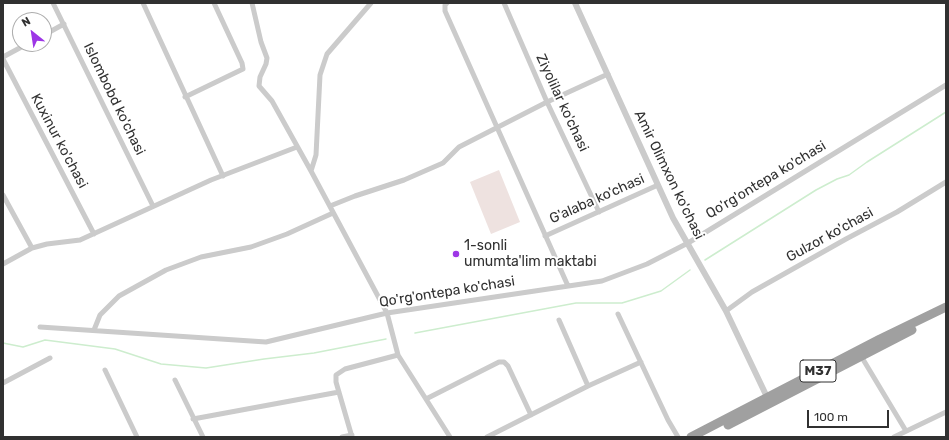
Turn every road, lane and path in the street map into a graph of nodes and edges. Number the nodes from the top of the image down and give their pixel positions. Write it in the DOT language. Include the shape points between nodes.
graph roads {
  1 [pos="53,3"];
  2 [pos="143,3"];
  3 [pos="214,3"];
  4 [pos="252,3"];
  5 [pos="371,3"];
  6 [pos="504,3"];
  7 [pos="575,3"];
  8 [pos="446,4"];
  9 [pos="64,24"];
  10 [pos="52,31"];
  11 [pos="13,52"];
  12 [pos="3,58"];
  13 [pos="608,74"];
  14 [pos="946,85"];
  15 [pos="185,96"];
  16 [pos="547,102"];
  17 [pos="498,127"];
  18 [pos="297,147"];
  19 [pos="311,171"];
  20 [pos="223,176"];
  21 [pos="946,182"];
  22 [pos="658,185"];
  23 [pos="3,195"];
  24 [pos="153,206"];
  25 [pos="330,206"];
  26 [pos="599,212"];
  27 [pos="333,213"];
  28 [pos="94,234"];
  29 [pos="545,236"];
  30 [pos="688,243"];
  31 [pos="32,248"];
  32 [pos="3,264"];
  33 [pos="568,286"];
  34 [pos="946,307"];
  35 [pos="726,311"];
  36 [pos="387,313"];
  37 [pos="618,314"];
  38 [pos="946,314"];
  39 [pos="559,320"];
  40 [pos="40,326"];
  41 [pos="94,330"];
  42 [pos="398,355"];
  43 [pos="861,356"];
  44 [pos="50,358"];
  45 [pos="641,362"];
  46 [pos="104,370"];
  47 [pos="175,380"];
  48 [pos="3,382"];
  49 [pos="588,386"];
  50 [pos="339,392"];
  51 [pos="426,398"];
  52 [pos="768,400"];
  53 [pos="946,412"];
  54 [pos="531,415"];
  55 [pos="193,419"];
  56 [pos="906,431"];
  57 [pos="352,436"];
  58 [pos="137,437"];
  59 [pos="203,437"];
  60 [pos="342,437"];
  61 [pos="450,437"];
  62 [pos="487,437"];
  63 [pos="678,437"];
  64 [pos="691,437"];
  65 [pos="704,437"];
  66 [pos="894,437"];
  1 -- 9 [label="street, Islombobd ko'chasi"];
  2 -- 15 [label="street"];
  3 -- 15 [label="street" via="243,69"];
  4 -- 18 [label="street" via="267,58 259,86 272,101"];
  5 -- 19 [label="street" via="327,54 320,75 316,155"];
  6 -- 16 [label="street, Ziyolilar ko'chasi"];
  7 -- 13 [label="street, Amir Olimxon ko'chasi"];
  8 -- 17 [label="street" via="445,11"];
  9 -- 10 [label="street"];
  9 -- 24 [label="street, Islombobd ko'chasi"];
  11 -- 12 [label="street"];
  12 -- 28 [label="street, Kuxinur ko'chasi"];
  13 -- 16 [label="street"];
  13 -- 22 [label="street, Amir Olimxon ko'chasi"];
  14 -- 30 [label="street, Qo'rg'ontepa ko'chasi"];
  15 -- 20 [label="street"];
  16 -- 17 [label="street"];
  16 -- 26 [label="street, Ziyolilar ko'chasi"];
  17 -- 25 [label="street" via="459,147 443,163 404,180"];
  17 -- 29 [label="street"];
  18 -- 19 [label="street"];
  18 -- 20 [label="street"];
  19 -- 25 [label="street"];
  20 -- 24 [label="street"];
  21 -- 35 [label="street, Gulzor ko'chasi" via="752,292"];
  22 -- 26 [label="street, G'alaba ko'chasi"];
  22 -- 30 [label="street, Amir Olimxon ko'chasi"];
  23 -- 31 [label="street"];
  24 -- 28 [label="street"];
  25 -- 27 [label="street"];
  26 -- 29 [label="street, G'alaba ko'chasi"];
  27 -- 36 [label="street"];
  27 -- 41 [label="street" via="251,247 201,257 166,270 119,296 100,314"];
  28 -- 31 [label="street" via="80,240"];
  29 -- 33 [label="street"];
  30 -- 33 [label="street, Qo'rg'ontepa ko'chasi" via="647,264 602,281"];
  30 -- 35 [label="street, Amir Olimxon ko'chasi"];
  31 -- 32 [label="street"];
  33 -- 36 [label="street, Qo'rg'ontepa ko'chasi"];
  34 -- 52 [label="highway, M37"];
  35 -- 52 [label="street, Amir Olimxon ko'chasi"];
  36 -- 41 [label="street, Qo'rg'ontepa ko'chasi" via="266,342"];
  36 -- 42 [label="street"];
  37 -- 45 [label="street"];
  38 -- 43 [label="highway, M37"];
  39 -- 49 [label="street"];
  40 -- 41 [label="street, Qo'rg'ontepa ko'chasi"];
  42 -- 50 [label="street" via="340,372 336,375"];
  42 -- 51 [label="street"];
  43 -- 52 [label="highway, M37"];
  43 -- 56 [label="street"];
  44 -- 48 [label="street"];
  45 -- 49 [label="street"];
  45 -- 63 [label="street"];
  46 -- 58 [label="street"];
  47 -- 55 [label="street"];
  49 -- 54 [label="street"];
  50 -- 55 [label="street"];
  50 -- 57 [label="street"];
  51 -- 54 [label="street" via="499,362 504,362"];
  51 -- 61 [label="street"];
  52 -- 64 [label="highway, M37"];
  52 -- 65 [label="highway, M37"];
  53 -- 56 [label="street"];
  54 -- 62 [label="street"];
  55 -- 59 [label="street"];
  56 -- 66 [label="street"];
  57 -- 60 [label="street"];
}
